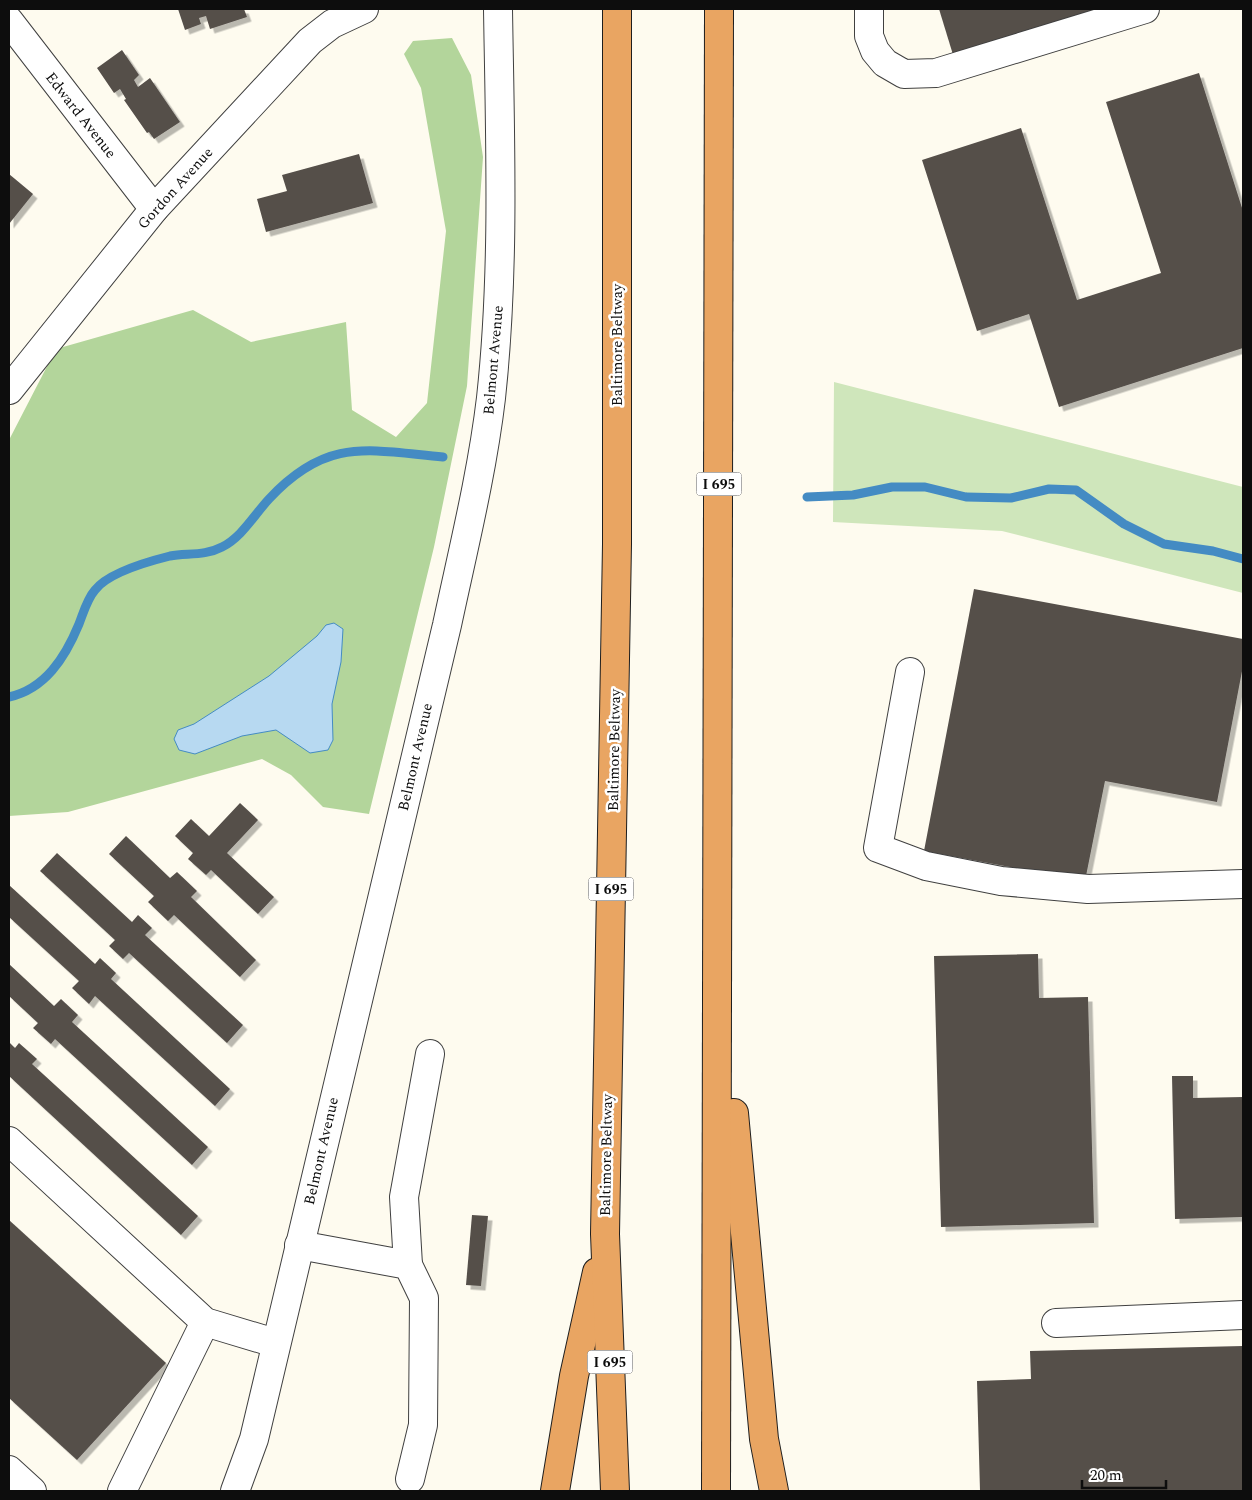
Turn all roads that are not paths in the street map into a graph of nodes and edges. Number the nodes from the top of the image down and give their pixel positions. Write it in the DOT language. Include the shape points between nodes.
graph roads {
  1 [pos="364,9"];
  2 [pos="498,9"];
  3 [pos="617,9"];
  4 [pos="718,9"];
  5 [pos="869,9"];
  6 [pos="1145,9"];
  7 [pos="9,21"];
  8 [pos="154,209"];
  9 [pos="9,390"];
  10 [pos="910,672"];
  11 [pos="1243,884"];
  12 [pos="719,959"];
  13 [pos="430,1054"];
  14 [pos="9,1141"];
  15 [pos="605,1234"];
  16 [pos="299,1245"];
  17 [pos="408,1265"];
  18 [pos="1243,1316"];
  19 [pos="204,1322"];
  20 [pos="1056,1323"];
  21 [pos="276,1344"];
  22 [pos="9,1470"];
  23 [pos="410,1479"];
  24 [pos="32,1491"];
  25 [pos="122,1491"];
  26 [pos="234,1491"];
  27 [pos="555,1491"];
  28 [pos="615,1491"];
  29 [pos="716,1491"];
  30 [pos="774,1491"];
  1 -- 8 [label="street, Gordon Avenue" via="332,24 310,41"];
  2 -- 16 [label="street, Belmont Avenue" via="499,280 490,400 446,625"];
  3 -- 15 [label="highway, Baltimore Beltway / I 695" via="617,544"];
  4 -- 12 [label="highway, I 695"];
  5 -- 6 [label="street" via="869,36 875,51 885,63 904,74 936,73"];
  7 -- 8 [label="street, Edward Avenue"];
  8 -- 9 [label="street, Gordon Avenue"];
  10 -- 11 [label="street" via="878,848 926,866 1011,882 1088,889"];
  12 -- 29 [label="highway, I 695"];
  12 -- 30 [label="highway" via="764,1438"];
  13 -- 17 [label="street" via="404,1197"];
  14 -- 19 [label="street"];
  15 -- 27 [label="highway" via="574,1376"];
  15 -- 28 [label="highway, Baltimore Beltway / I 695"];
  16 -- 17 [label="street"];
  16 -- 21 [label="street, Belmont Avenue"];
  17 -- 23 [label="street" via="424,1298 423,1425"];
  18 -- 20 [label="street"];
  19 -- 21 [label="street"];
  19 -- 25 [label="street"];
  21 -- 26 [label="street, Belmont Avenue" via="254,1439"];
  22 -- 24 [label="street"];
}
